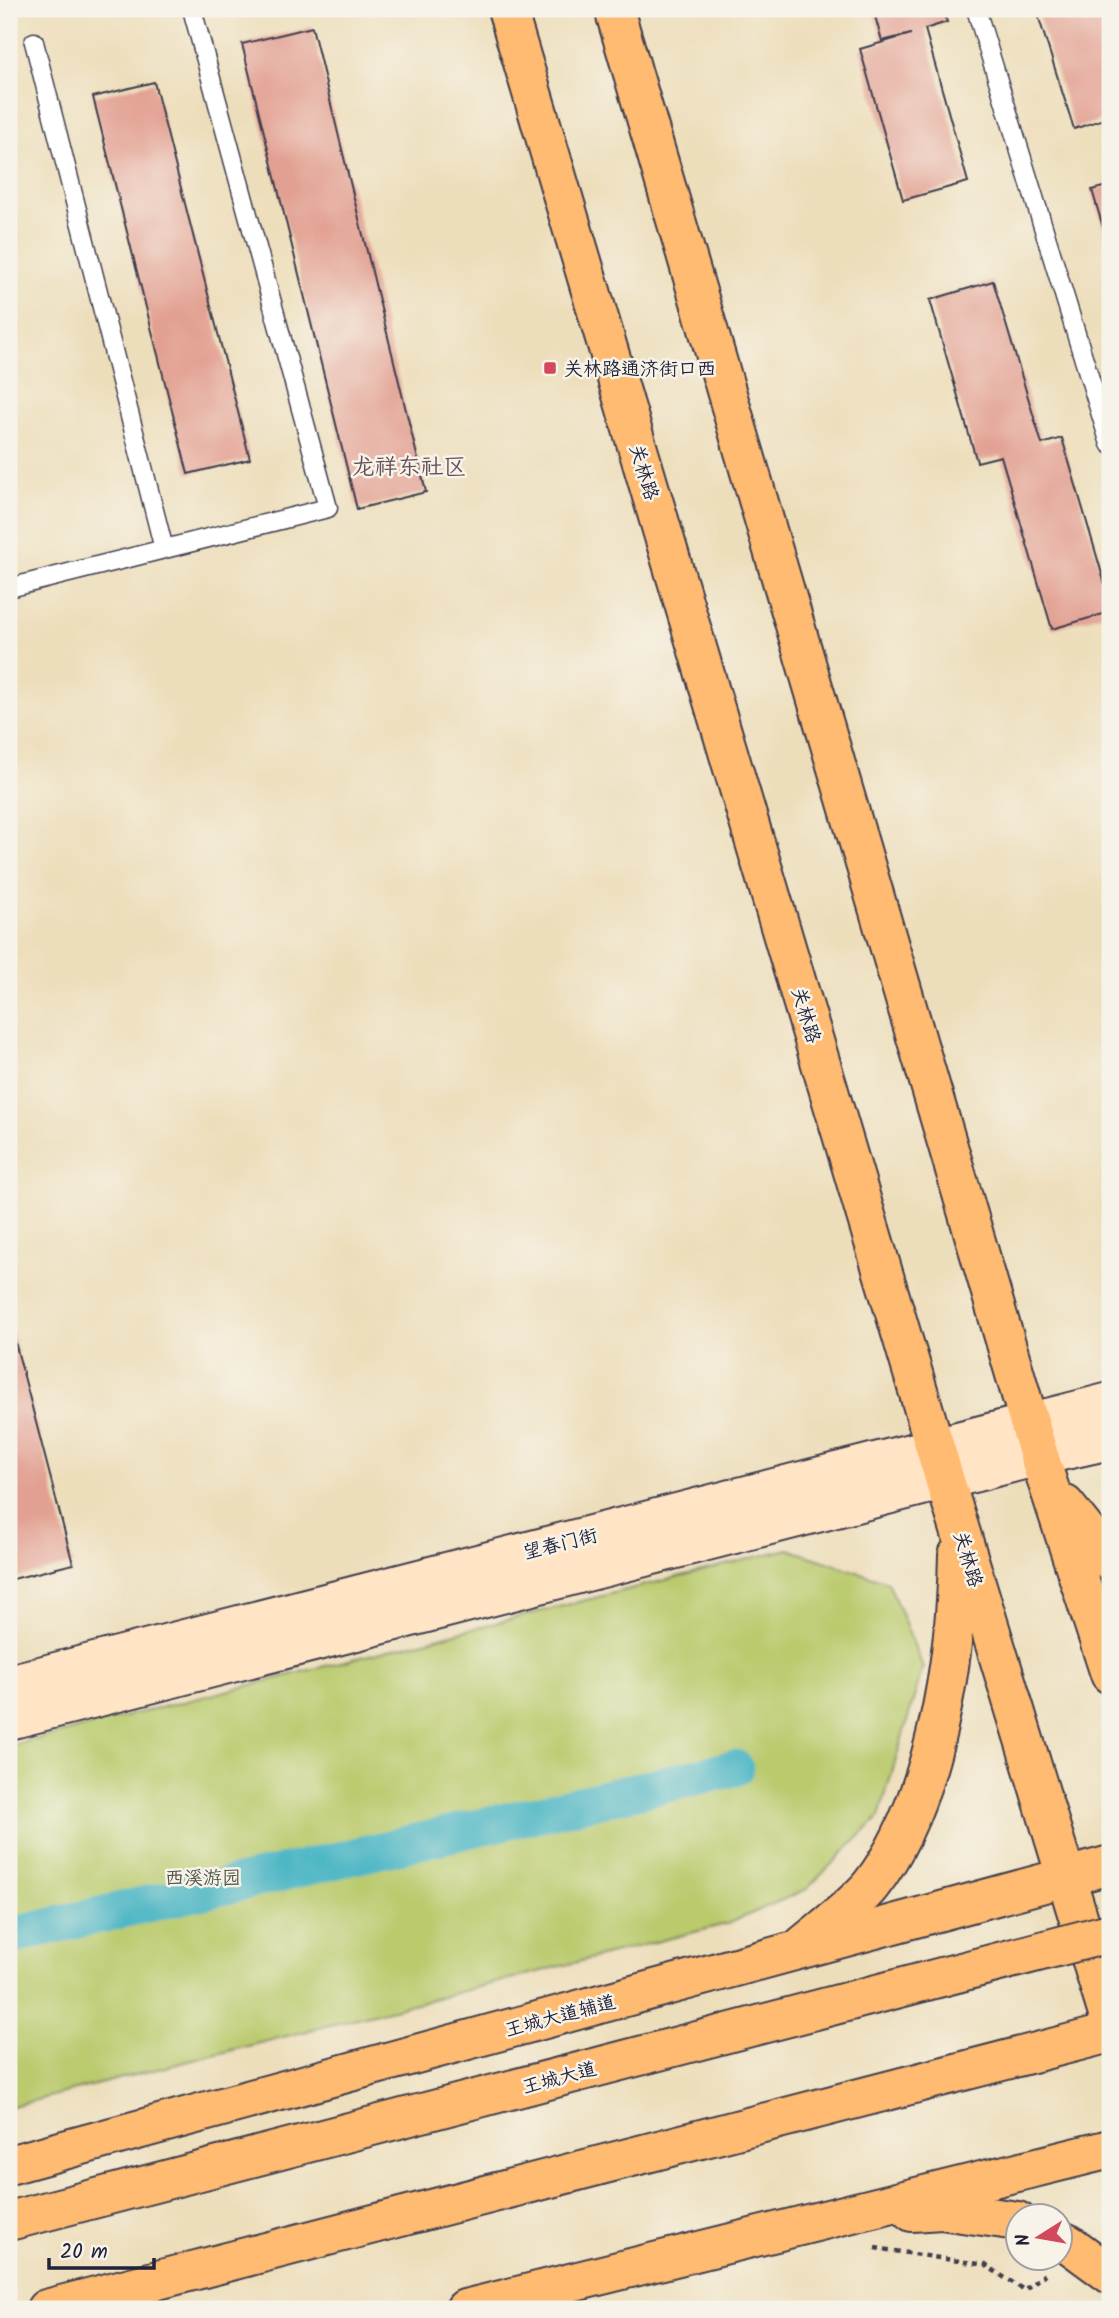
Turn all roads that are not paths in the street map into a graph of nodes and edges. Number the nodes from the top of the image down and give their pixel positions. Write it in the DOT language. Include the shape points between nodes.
graph roads {
  1 [pos="192,9"];
  2 [pos="507,9"];
  3 [pos="614,9"];
  4 [pos="976,9"];
  5 [pos="34,42"];
  6 [pos="1110,444"];
  7 [pos="164,549"];
  8 [pos="9,588"];
  9 [pos="1110,1402"];
  10 [pos="1110,1440"];
  11 [pos="1039,1454"];
  12 [pos="940,1464"];
  13 [pos="958,1525"];
  14 [pos="1110,1561"];
  15 [pos="1110,1674"];
  16 [pos="9,1684"];
  17 [pos="9,1720"];
  18 [pos="1110,1865"];
  19 [pos="1066,1877"];
  20 [pos="1110,1933"];
  21 [pos="796,1951"];
  22 [pos="1110,2021"];
  23 [pos="1110,2033"];
  24 [pos="1110,2149"];
  25 [pos="9,2165"];
  26 [pos="844,2215"];
  27 [pos="1004,2219"];
  28 [pos="9,2221"];
  29 [pos="1074,2249"];
  30 [pos="1110,2274"];
  31 [pos="46,2309"];
  32 [pos="465,2309"];
  1 -- 7 [label="lane" via="328,508"];
  2 -- 12 [label="main road, 关林路"];
  3 -- 11 [label="main road"];
  4 -- 6 [label="lane"];
  5 -- 7 [label="lane"];
  7 -- 8 [label="lane"];
  9 -- 11 [label="street, 望春门街"];
  10 -- 11 [label="street, 望春门街"];
  11 -- 12 [label="street, 望春门街"];
  11 -- 14 [label="main road"];
  11 -- 15 [label="main road"];
  12 -- 13 [label="main road, 关林路"];
  12 -- 16 [label="street, 望春门街"];
  12 -- 17 [label="street, 望春门街"];
  13 -- 19 [label="main road, 关林路"];
  13 -- 21 [label="main road" via="957,1589 947,1674 929,1766 902,1835 870,1887"];
  18 -- 19 [label="main road, 王城大道辅道"];
  19 -- 21 [label="main road, 王城大道辅道"];
  19 -- 22 [label="main road, 关林路"];
  20 -- 28 [label="main road, 王城大道, bridge"];
  21 -- 25 [label="main road, 王城大道辅道"];
  23 -- 31 [label="main road"];
  24 -- 26 [label="main road"];
  26 -- 27 [label="main road" via="942,2210"];
  26 -- 32 [label="main road"];
  29 -- 30 [label="main road"];
}
